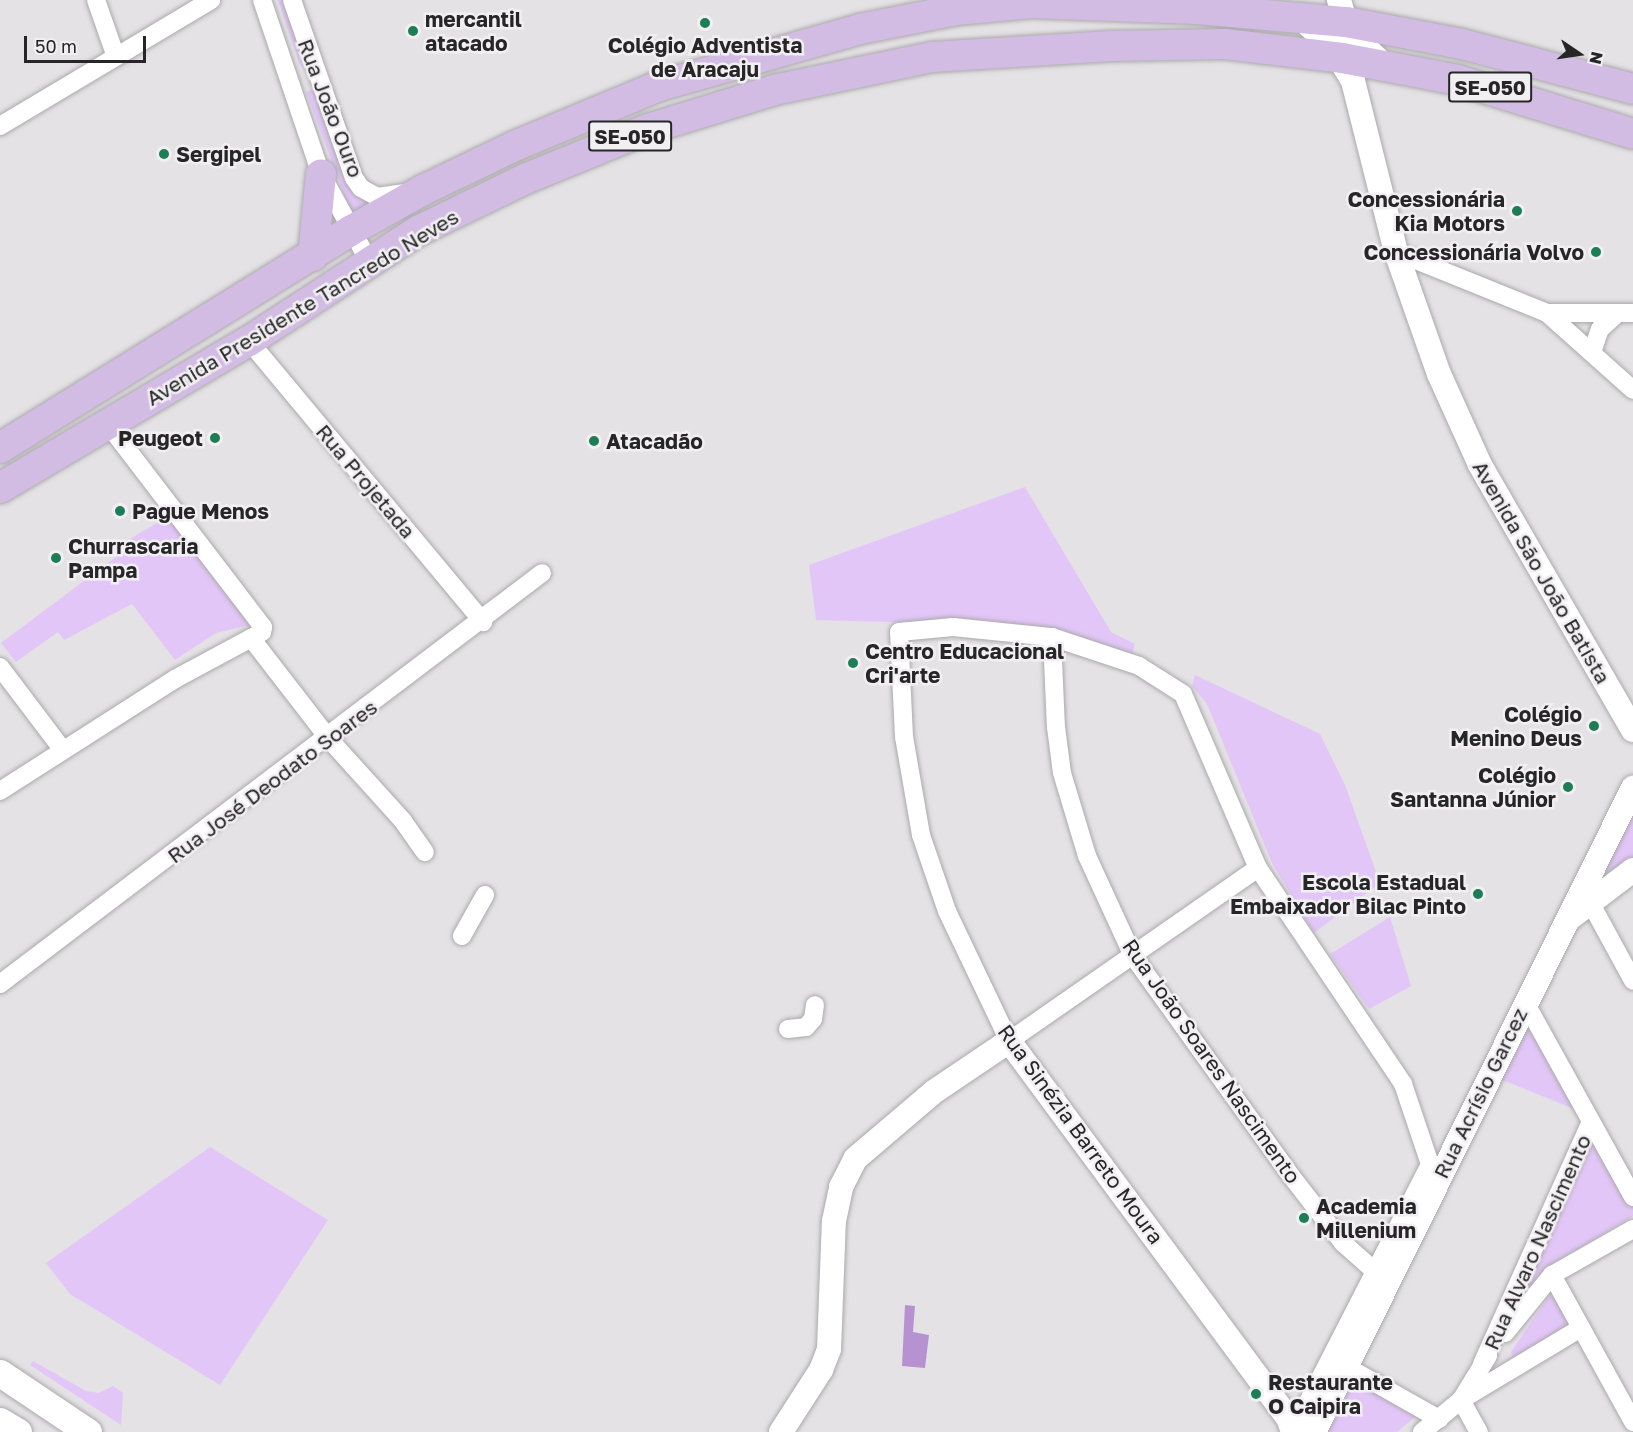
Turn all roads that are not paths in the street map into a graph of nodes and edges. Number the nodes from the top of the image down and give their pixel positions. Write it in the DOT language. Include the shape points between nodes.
graph roads {
  1 [pos="96,0"];
  2 [pos="211,0"];
  3 [pos="262,0"];
  4 [pos="292,0"];
  5 [pos="1342,11"];
  6 [pos="1299,17"];
  7 [pos="116,57"];
  8 [pos="1342,58"];
  9 [pos="1386,67"];
  10 [pos="318,81"];
  11 [pos="293,87"];
  12 [pos="1633,89"];
  13 [pos="0,126"];
  14 [pos="1633,134"];
  15 [pos="321,174"];
  16 [pos="423,190"];
  17 [pos="350,231"];
  18 [pos="1396,252"];
  19 [pos="313,256"];
  20 [pos="370,263"];
  21 [pos="1625,313"];
  22 [pos="1547,314"];
  23 [pos="249,340"];
  24 [pos="1592,352"];
  25 [pos="1633,390"];
  26 [pos="107,423"];
  27 [pos="0,448"];
  28 [pos="0,488"];
  29 [pos="542,573"];
  30 [pos="483,622"];
  31 [pos="1052,637"];
  32 [pos="251,638"];
  33 [pos="0,667"];
  34 [pos="1633,730"];
  35 [pos="329,739"];
  36 [pos="62,749"];
  37 [pos="1633,788"];
  38 [pos="0,791"];
  39 [pos="425,852"];
  40 [pos="1258,868"];
  41 [pos="1633,870"];
  42 [pos="1586,894"];
  43 [pos="484,895"];
  44 [pos="462,936"];
  45 [pos="1133,956"];
  46 [pos="1633,981"];
  47 [pos="0,984"];
  48 [pos="1525,1002"];
  49 [pos="815,1005"];
  50 [pos="788,1029"];
  51 [pos="1010,1041"];
  52 [pos="1591,1121"];
  53 [pos="1433,1173"];
  54 [pos="1633,1197"];
  55 [pos="1633,1229"];
  56 [pos="1552,1275"];
  57 [pos="1380,1278"];
  58 [pos="1581,1328"];
  59 [pos="1482,1364"];
  60 [pos="1347,1367"];
  61 [pos="0,1373"];
  62 [pos="1461,1400"];
  63 [pos="1439,1419"];
  64 [pos="0,1421"];
  65 [pos="1633,1424"];
  66 [pos="1302,1425"];
  67 [pos="18,1432"];
  68 [pos="88,1432"];
  69 [pos="781,1432"];
  70 [pos="1422,1432"];
  71 [pos="1479,1432"];
  72 [pos="1619,1432"];
  1 -- 7 [label="street"];
  2 -- 7 [label="street"];
  3 -- 11 [label="street, Rua João Ouro"];
  4 -- 10 [label="street, Rua João Ouro"];
  5 -- 6 [label="main road, Avenida Presidente Tancredo Neves / SE-050"];
  5 -- 9 [label="street" via="1357,43"];
  5 -- 12 [label="main road, Avenida Presidente Tancredo Neves / SE-050"];
  6 -- 8 [label="street, Avenida São João Batista"];
  6 -- 16 [label="main road, Avenida Presidente Tancredo Neves / SE-050" via="1032,3 956,10 795,46 659,86 517,145"];
  7 -- 13 [label="street"];
  8 -- 9 [label="main road, Avenida Presidente Tancredo Neves / SE-050"];
  8 -- 18 [label="street, Avenida São João Batista" via="1353,81"];
  8 -- 20 [label="main road, Avenida Presidente Tancredo Neves / SE-050" via="1225,44 1112,46 932,57 785,87 645,130 525,179 418,231"];
  9 -- 14 [label="main road, Avenida Presidente Tancredo Neves / SE-050" via="1495,88"];
  10 -- 11 [label="street" via="309,87"];
  10 -- 16 [label="street, Rua João Ouro" via="361,188 385,197"];
  11 -- 15 [label="street, Rua João Ouro"];
  15 -- 17 [label="street, Rua João Ouro"];
  15 -- 19 [label="main road"];
  16 -- 17 [label="main road, Avenida Presidente Tancredo Neves / SE-050"];
  17 -- 19 [label="main road, Avenida Presidente Tancredo Neves / SE-050"];
  17 -- 20 [label="street, Rua João Ouro"];
  18 -- 22 [label="street"];
  18 -- 34 [label="street, Avenida São João Batista" via="1439,374 1491,489"];
  19 -- 27 [label="main road, Avenida Presidente Tancredo Neves / SE-050"];
  20 -- 23 [label="main road, Avenida Presidente Tancredo Neves / SE-050"];
  21 -- 22 [label="street"];
  21 -- 24 [label="street" via="1600,329"];
  22 -- 24 [label="street"];
  23 -- 26 [label="main road, Avenida Presidente Tancredo Neves / SE-050"];
  23 -- 30 [label="street, Rua Projetada"];
  24 -- 25 [label="street"];
  26 -- 28 [label="main road, Avenida Presidente Tancredo Neves / SE-050"];
  26 -- 32 [label="street" via="262,627 262,632"];
  29 -- 30 [label="street, Rua José Deodato Soares"];
  30 -- 35 [label="street, Rua José Deodato Soares"];
  31 -- 40 [label="street" via="1139,666 1183,694"];
  31 -- 45 [label="street, Rua João Soares Nascimento" via="1062,773 1087,856"];
  31 -- 51 [label="street, Rua Sinézia Barreto Moura" via="953,627 899,632 904,738 921,835 947,911"];
  32 -- 35 [label="street"];
  32 -- 36 [label="street" via="213,656"];
  33 -- 36 [label="street"];
  35 -- 39 [label="street" via="403,821"];
  35 -- 47 [label="street, Rua José Deodato Soares"];
  36 -- 38 [label="street"];
  37 -- 42 [label="street"];
  40 -- 45 [label="street"];
  40 -- 53 [label="street" via="1399,1077"];
  41 -- 42 [label="street"];
  42 -- 46 [label="street"];
  42 -- 48 [label="street, Rua Acrísio Garcez" via="1563,923"];
  43 -- 44 [label="street"];
  45 -- 51 [label="street"];
  45 -- 57 [label="street, Rua João Soares Nascimento" via="1288,1172 1343,1243"];
  48 -- 52 [label="street"];
  48 -- 53 [label="street, Rua Acrísio Garcez"];
  49 -- 50 [label="street" via="813,1019 806,1027"];
  51 -- 66 [label="street, Rua Sinézia Barreto Moura"];
  51 -- 69 [label="street" via="935,1091 855,1159 841,1187 834,1221 829,1349 821,1370"];
  52 -- 54 [label="street"];
  52 -- 59 [label="street, Rua Alvaro Nascimento"];
  53 -- 57 [label="street, Rua Acrísio Garcez"];
  55 -- 56 [label="street"];
  56 -- 58 [label="street"];
  56 -- 59 [label="street" via="1532,1295"];
  57 -- 60 [label="street, Rua Acrísio Garcez"];
  57 -- 66 [label="street"];
  58 -- 62 [label="street"];
  58 -- 65 [label="street"];
  59 -- 62 [label="street"];
  60 -- 63 [label="street"];
  60 -- 66 [label="street, Rua Acrísio Garcez"];
  61 -- 68 [label="main road"];
  62 -- 63 [label="street"];
  62 -- 71 [label="street"];
  63 -- 70 [label="street"];
  64 -- 67 [label="main road"];
  65 -- 72 [label="street"];
}
